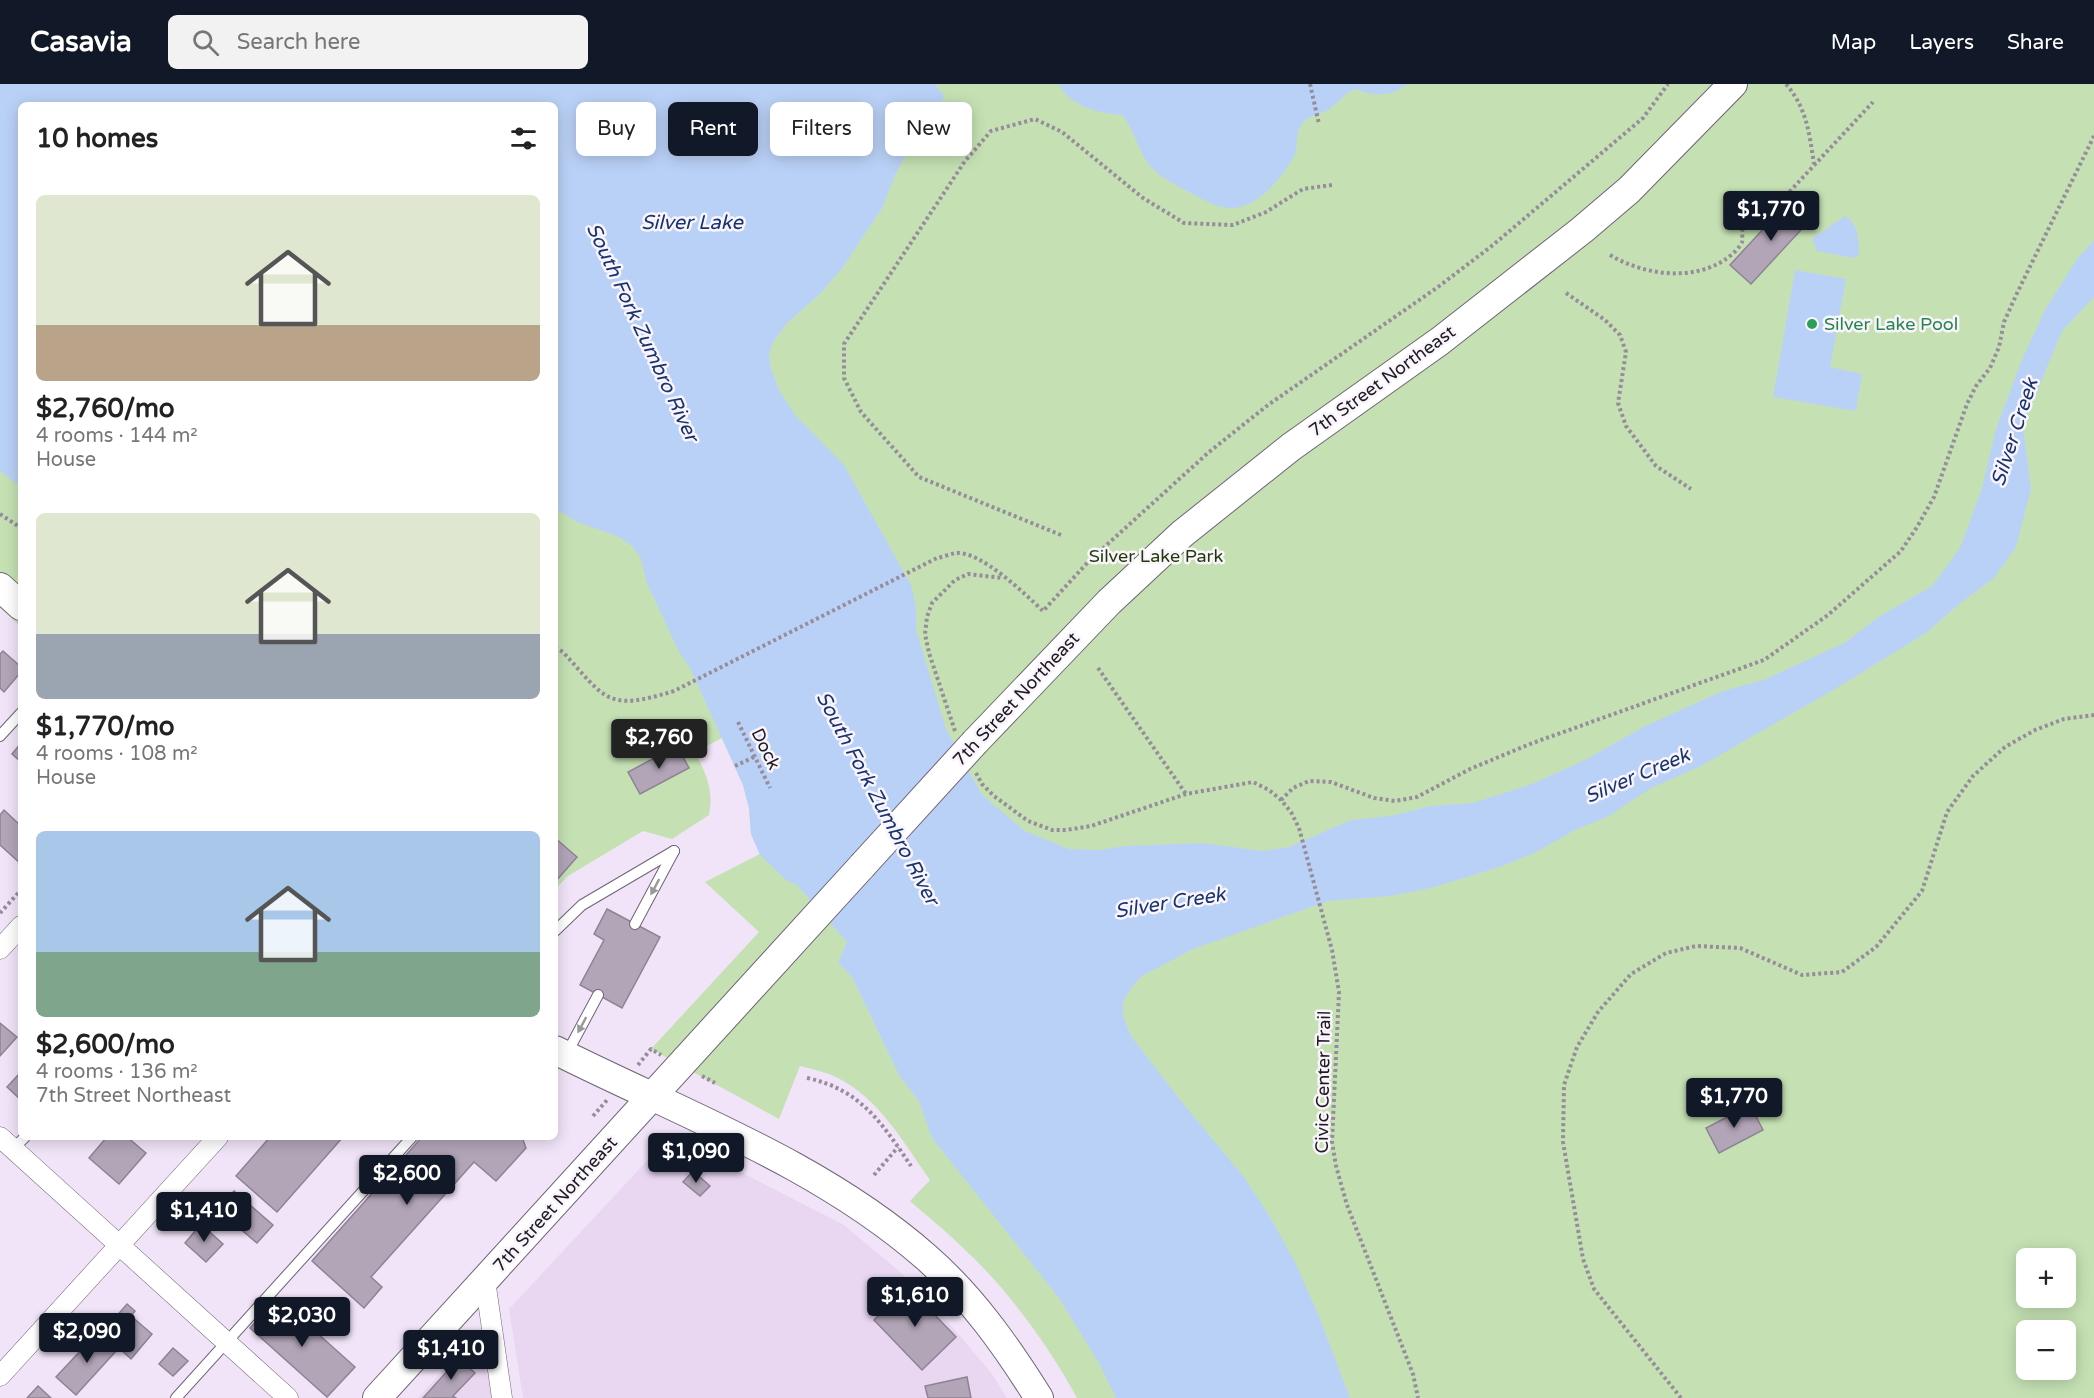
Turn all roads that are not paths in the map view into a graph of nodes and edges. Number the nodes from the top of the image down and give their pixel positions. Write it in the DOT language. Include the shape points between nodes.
graph roads {
  1 [pos="1733,84"];
  2 [pos="0,587"];
  3 [pos="18,603"];
  4 [pos="18,716"];
  5 [pos="0,736"];
  6 [pos="635,924"];
  7 [pos="558,928"];
  8 [pos="18,929"];
  9 [pos="0,948"];
  10 [pos="598,995"];
  11 [pos="561,1052"];
  12 [pos="653,1096"];
  13 [pos="215,1140"];
  14 [pos="409,1140"];
  15 [pos="13,1141"];
  16 [pos="119,1245"];
  17 [pos="485,1280"];
  18 [pos="227,1342"];
  19 [pos="0,1376"];
  20 [pos="176,1398"];
  21 [pos="288,1398"];
  22 [pos="377,1398"];
  23 [pos="502,1398"];
  24 [pos="1039,1398"];
  1 -- 12 [label="main road, 7th Street Northeast, bridge" via="1636,182 1582,230 1440,341 1291,447 1182,534 1101,610 975,742"];
  2 -- 3 [label="main road"];
  4 -- 5 [label="lane"];
  7 -- 6 [label="lane, one-way" via="582,905 674,850"];
  8 -- 9 [label="street"];
  10 -- 11 [label="lane, one-way"];
  11 -- 12 [label="main road"];
  12 -- 17 [label="main road, 7th Street Northeast"];
  12 -- 24 [label="main road" via="811,1177 899,1235 964,1294"];
  13 -- 16 [label="street"];
  14 -- 18 [label="lane"];
  15 -- 16 [label="street"];
  16 -- 18 [label="street"];
  16 -- 19 [label="street"];
  17 -- 22 [label="main road, 7th Street Northeast"];
  17 -- 23 [label="street"];
  18 -- 20 [label="lane"];
  18 -- 21 [label="street"];
}
